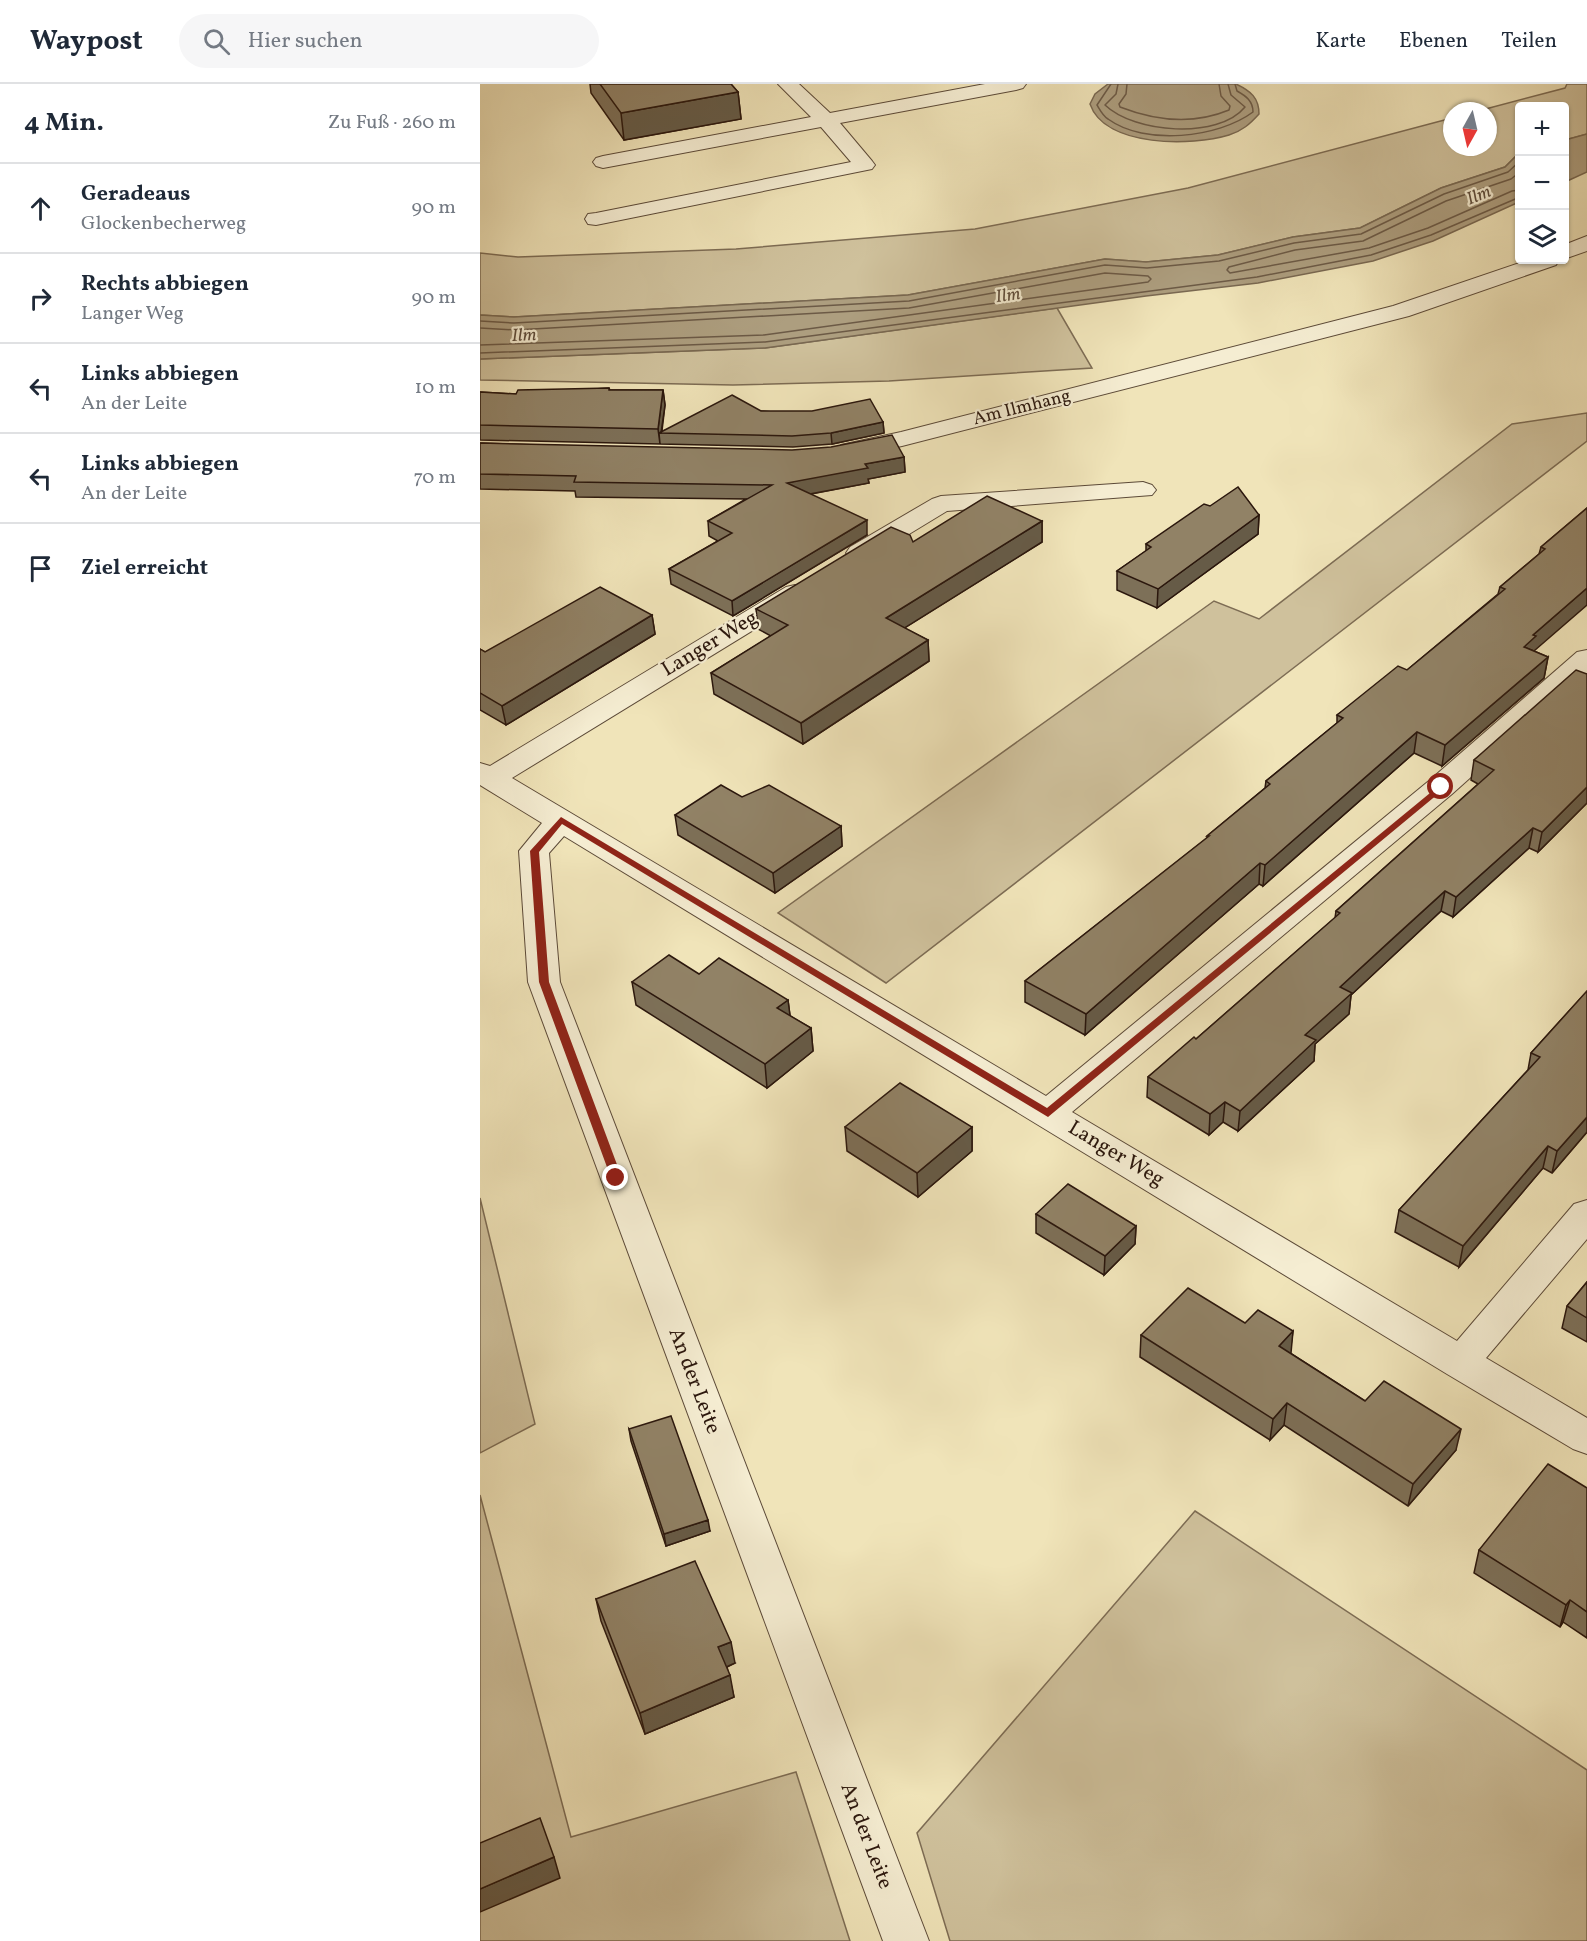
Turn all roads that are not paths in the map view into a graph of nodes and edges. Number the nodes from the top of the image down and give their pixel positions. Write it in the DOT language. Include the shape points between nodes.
graph roads {
  1 [pos="788,84"];
  2 [pos="1016,84"];
  3 [pos="826,120"];
  4 [pos="603,162"];
  5 [pos="596,219"];
  6 [pos="1587,243"];
  7 [pos="1569,251"];
  8 [pos="1536,264"];
  9 [pos="832,453"];
  10 [pos="1143,490"];
  11 [pos="1587,658"];
  12 [pos="485,775"];
  13 [pos="561,820"];
  14 [pos="1048,1113"];
  15 [pos="1587,1214"];
  16 [pos="1460,1363"];
  17 [pos="1587,1438"];
  18 [pos="906,1941"];
  1 -- 3 [label="street"];
  2 -- 3 [label="street"];
  3 -- 4 [label="street"];
  3 -- 5 [label="street" via="865,165"];
  6 -- 7 [label="street"];
  8 -- 9 [label="street, Am Ilmhang" via="1401,311 902,439"];
  10 -- 12 [label="street, Langer Weg" via="941,504"];
  11 -- 14 [label="street" via="1441,787"];
  12 -- 13 [label="street, Langer Weg"];
  13 -- 14 [label="street, Langer Weg"];
  13 -- 18 [label="street, An der Leite" via="534,851 544,982"];
  14 -- 16 [label="street, Langer Weg"];
  15 -- 16 [label="street"];
  16 -- 17 [label="street, Langer Weg"];
}
